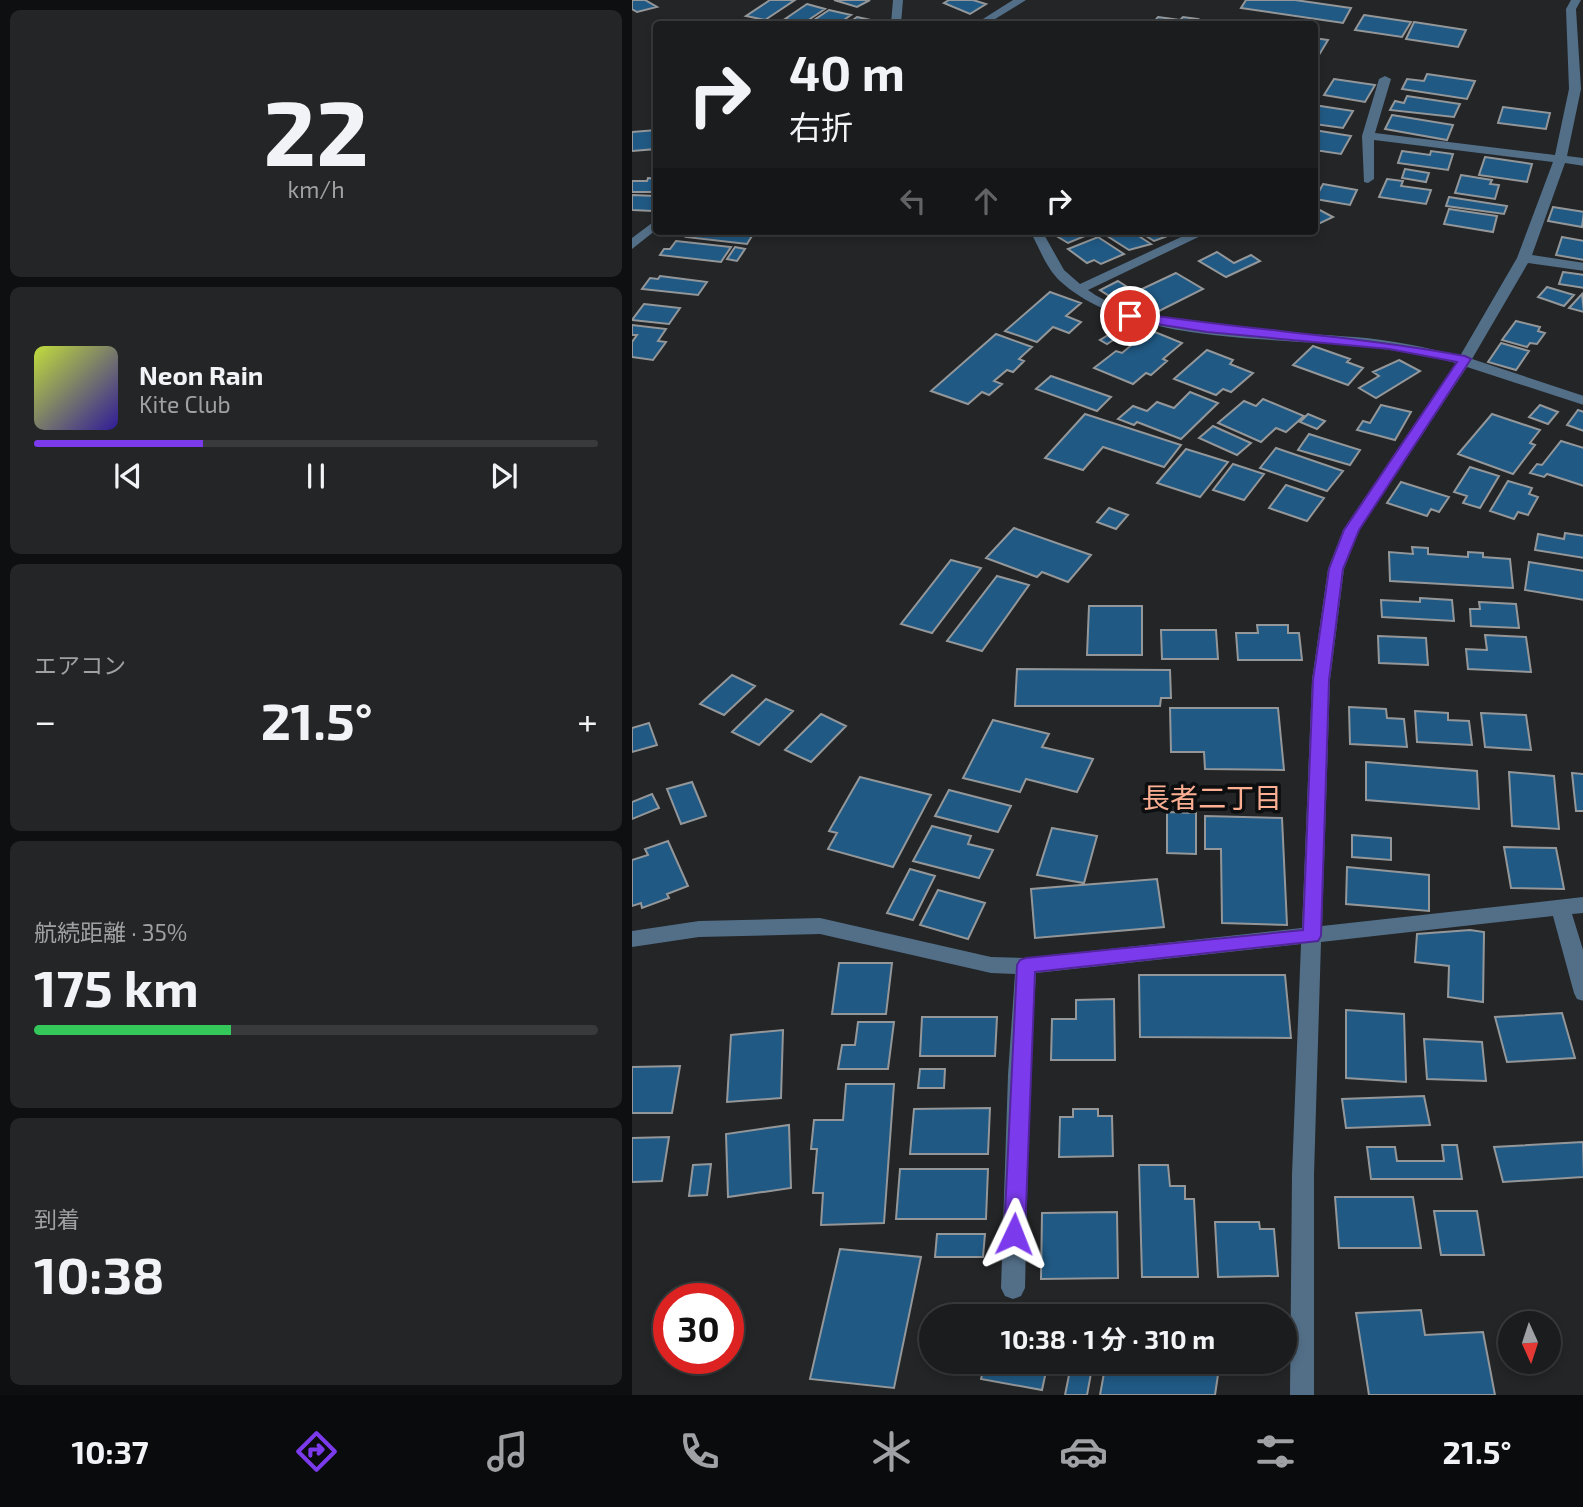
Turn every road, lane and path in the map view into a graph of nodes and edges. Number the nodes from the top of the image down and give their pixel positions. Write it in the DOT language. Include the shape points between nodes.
graph roads {
  1 [pos="898,0"];
  2 [pos="1021,0"];
  3 [pos="1576,0"];
  4 [pos="896,21"];
  5 [pos="985,21"];
  6 [pos="1385,79"];
  7 [pos="1368,136"];
  8 [pos="1560,159"];
  9 [pos="1583,162"];
  10 [pos="1368,179"];
  11 [pos="653,227"];
  12 [pos="1038,235"];
  13 [pos="1196,235"];
  14 [pos="632,245"];
  15 [pos="1524,258"];
  16 [pos="1583,267"];
  17 [pos="1079,289"];
  18 [pos="1465,359"];
  19 [pos="1583,401"];
  20 [pos="1583,905"];
  21 [pos="1561,908"];
  22 [pos="1312,936"];
  23 [pos="632,939"];
  24 [pos="1026,965"];
  25 [pos="1583,993"];
  26 [pos="1012,1288"];
  27 [pos="1302,1395"];
  1 -- 4 [label="street"];
  2 -- 5 [label="street"];
  3 -- 8 [label="street" via="1571,9 1575,89"];
  6 -- 7 [label="street"];
  7 -- 8 [label="street"];
  7 -- 10 [label="street"];
  8 -- 9 [label="street"];
  8 -- 15 [label="street"];
  11 -- 14 [label="street"];
  12 -- 17 [label="street" via="1063,276"];
  13 -- 17 [label="street"];
  15 -- 16 [label="street"];
  15 -- 18 [label="street"];
  17 -- 18 [label="street" via="1104,307 1130,316 1389,345"];
  18 -- 19 [label="street"];
  18 -- 22 [label="street" via="1351,530 1336,569 1321,680"];
  20 -- 21 [label="street"];
  21 -- 22 [label="street"];
  21 -- 25 [label="street"];
  22 -- 24 [label="street"];
  22 -- 27 [label="street" via="1303,1175"];
  23 -- 24 [label="street" via="699,929 820,926 991,965"];
  24 -- 26 [label="street"];
}
